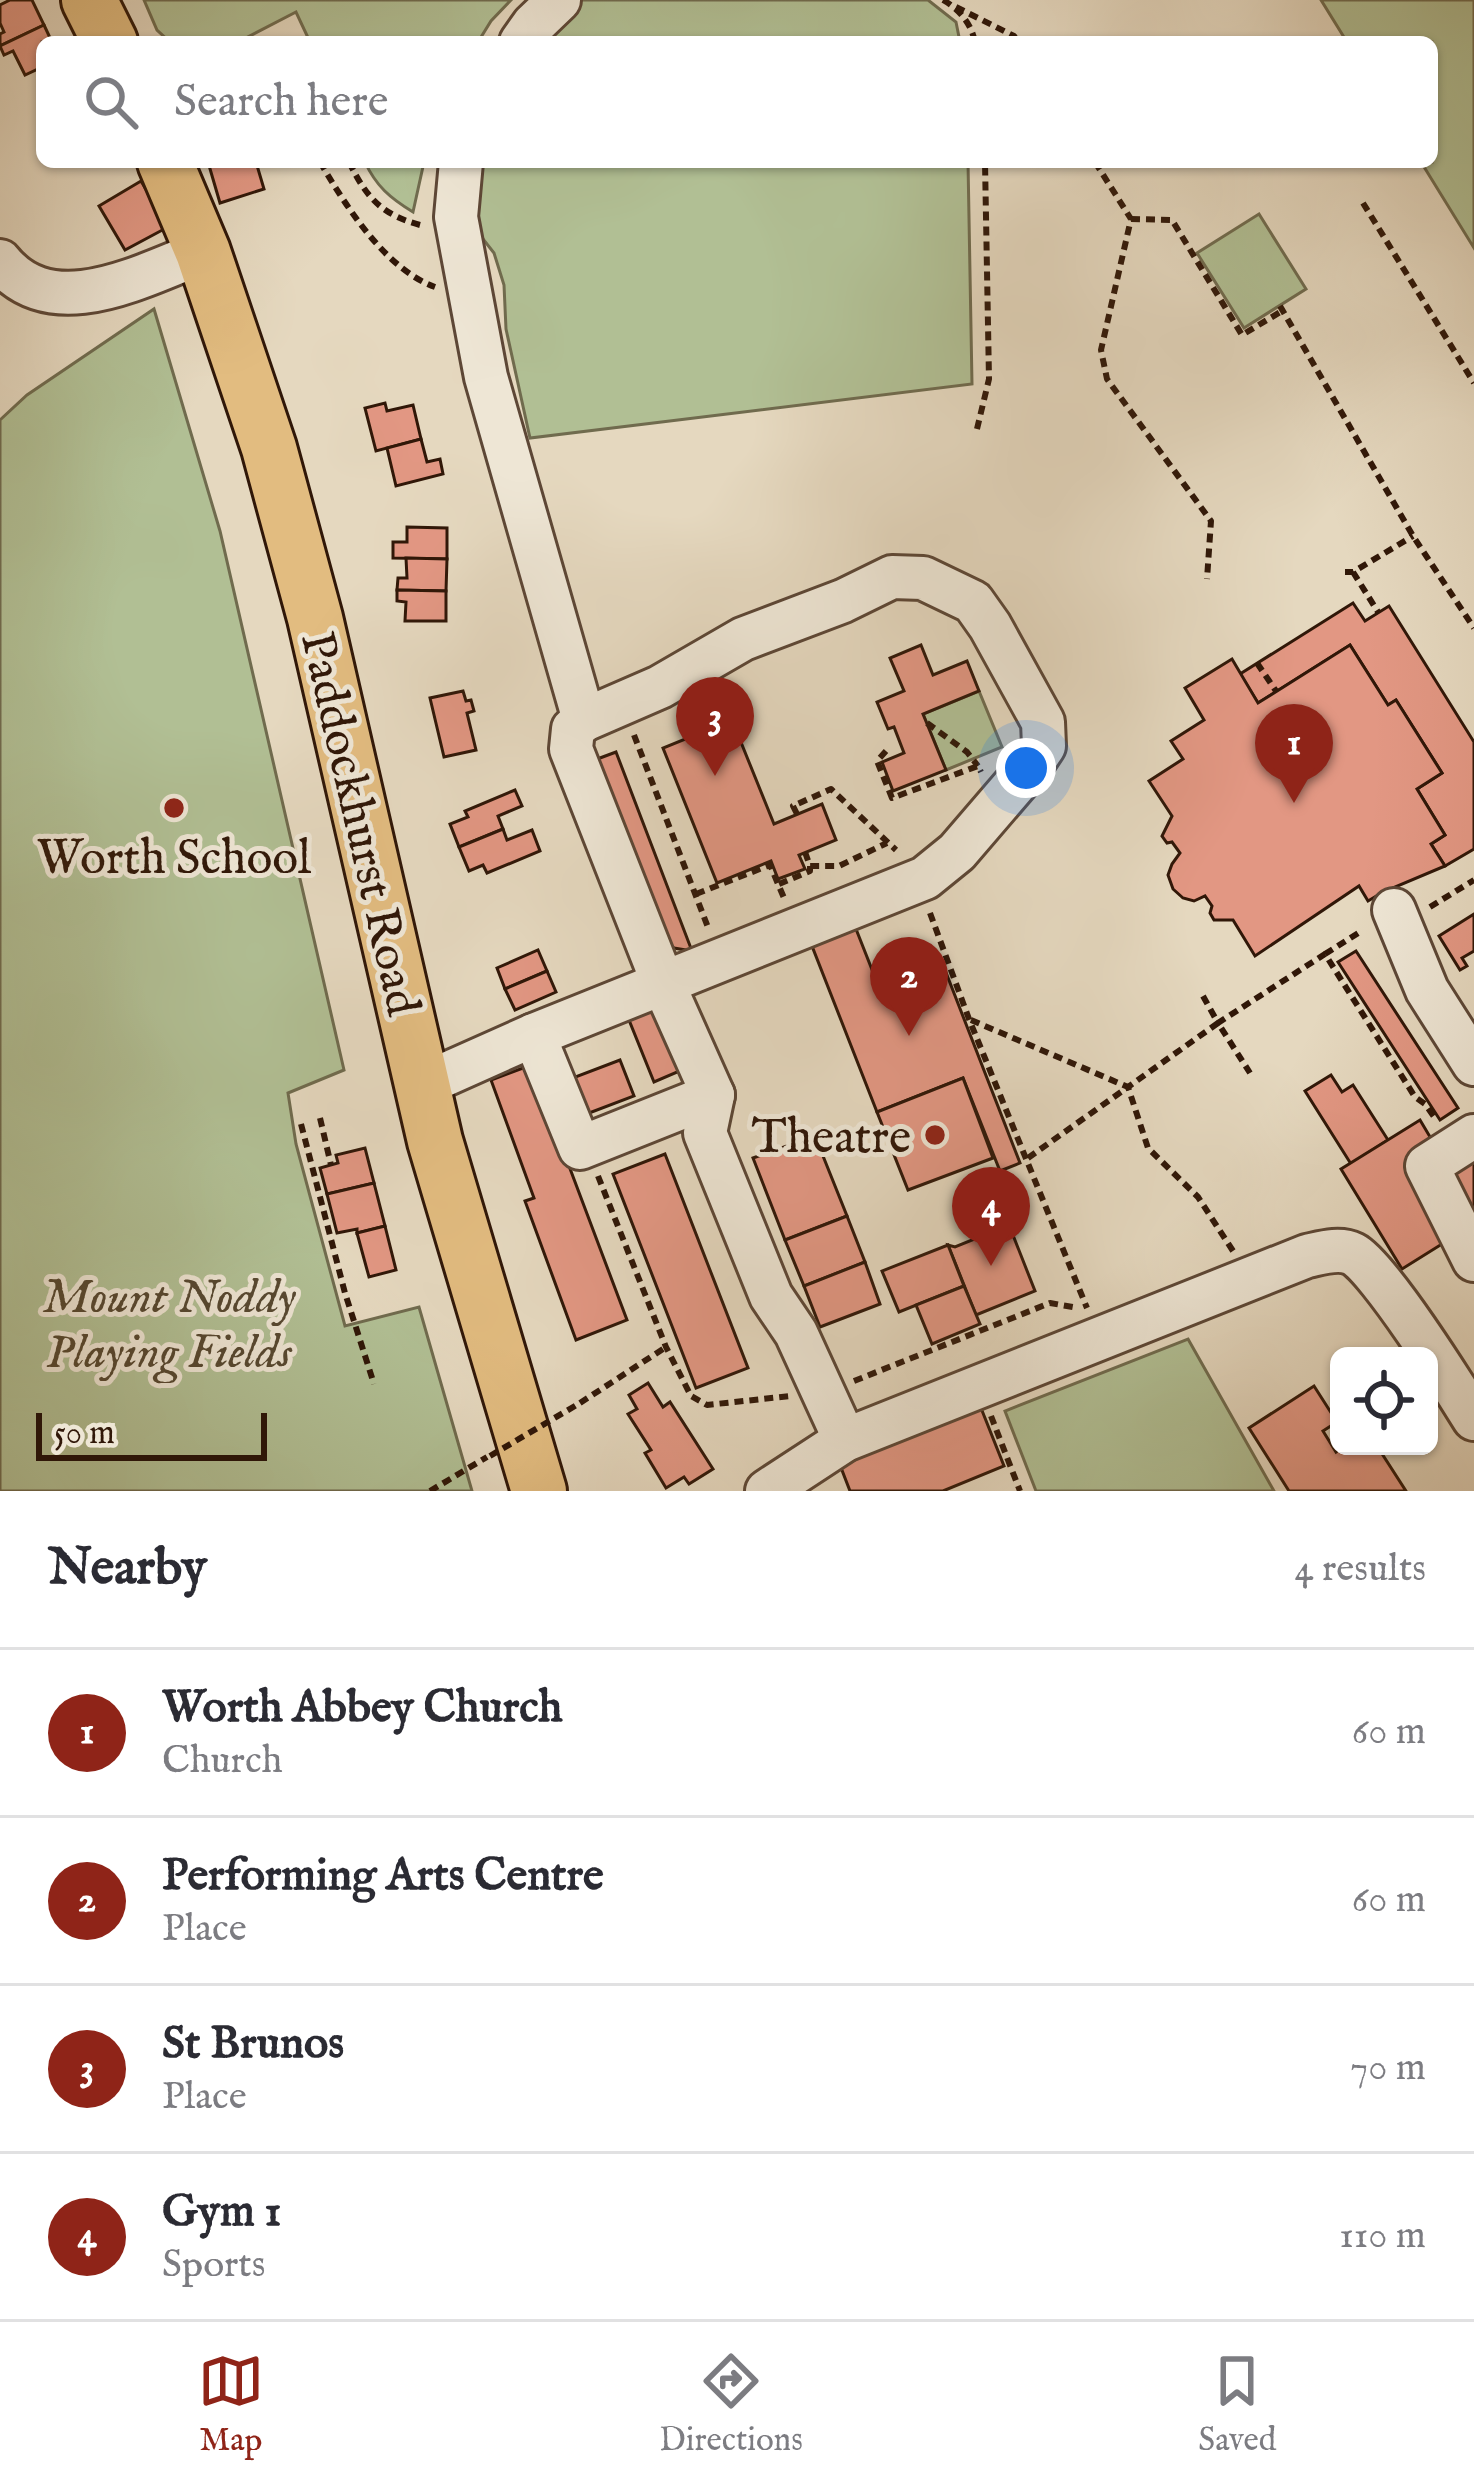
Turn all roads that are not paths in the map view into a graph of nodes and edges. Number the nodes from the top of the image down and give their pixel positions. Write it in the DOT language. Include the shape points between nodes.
graph roads {
  1 [pos="89,0"];
  2 [pos="559,0"];
  3 [pos="107,36"];
  4 [pos="525,36"];
  5 [pos="167,168"];
  6 [pos="461,168"];
  7 [pos="202,252"];
  8 [pos="0,261"];
  9 [pos="584,720"];
  10 [pos="1411,909"];
  11 [pos="663,983"];
  12 [pos="534,1035"];
  13 [pos="1474,1064"];
  14 [pos="422,1085"];
  15 [pos="712,1095"];
  16 [pos="1455,1135"];
  17 [pos="1474,1260"];
  18 [pos="1459,1362"];
  19 [pos="1474,1419"];
  20 [pos="845,1440"];
  21 [pos="539,1491"];
  22 [pos="767,1491"];
  1 -- 3 [label="main road"];
  2 -- 4 [label="lane"];
  5 -- 7 [label="main road, Paddockhurst Road"];
  6 -- 9 [label="lane" via="458,229 486,377"];
  7 -- 8 [label="lane" via="75,293 28,284"];
  7 -- 14 [label="main road, Paddockhurst Road" via="269,448 315,618"];
  9 -- 11 [label="lane" via="573,729 571,749"];
  9 -- 11 [label="lane" via="743,639 846,610 892,578 923,578 973,602 1043,722 1044,746 957,852 921,880"];
  10 -- 13 [label="lane" via="1427,990"];
  11 -- 12 [label="lane"];
  11 -- 15 [label="lane"];
  12 -- 14 [label="lane"];
  12 -- 15 [label="lane" via="580,1148"];
  14 -- 21 [label="main road, Paddockhurst Road"];
  15 -- 20 [label="lane" via="705,1133 771,1296 829,1391"];
  16 -- 17 [label="lane" via="1427,1166"];
  18 -- 19 [label="lane"];
  18 -- 20 [label="lane" via="1357,1255 1341,1250 1307,1256"];
  20 -- 22 [label="lane"];
}
